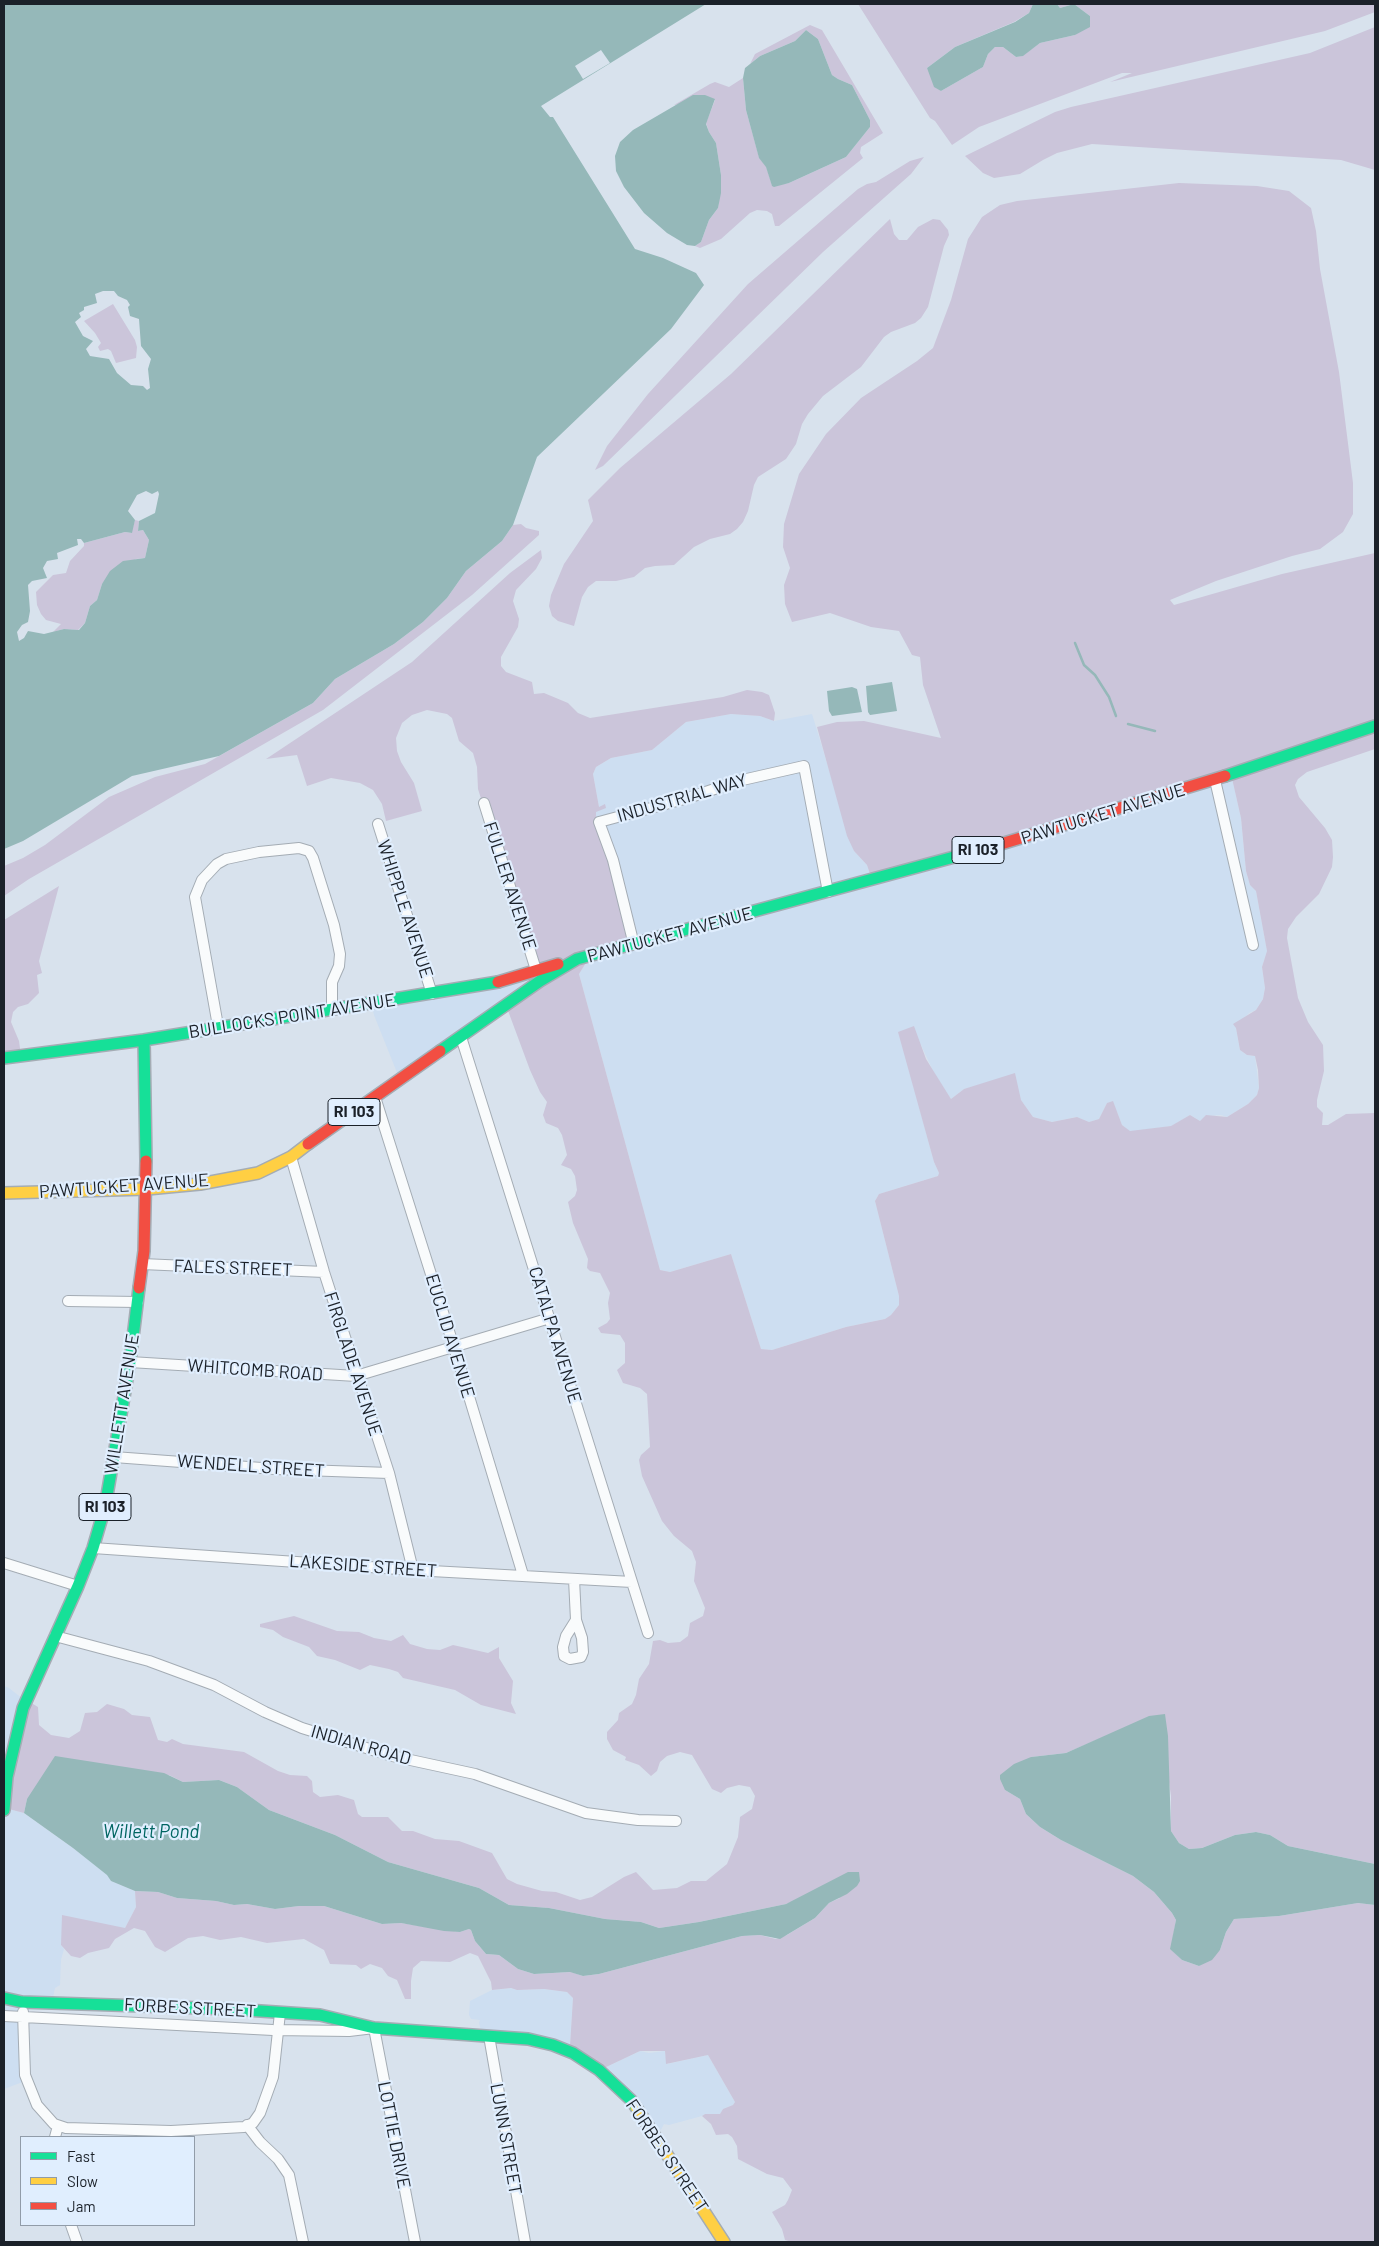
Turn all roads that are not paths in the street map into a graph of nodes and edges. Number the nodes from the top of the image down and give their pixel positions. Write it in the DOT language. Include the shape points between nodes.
graph roads {
  1 [pos="1375,726"];
  2 [pos="1215,780"];
  3 [pos="484,803"];
  4 [pos="378,824"];
  5 [pos="828,892"];
  6 [pos="634,945"];
  7 [pos="1253,945"];
  8 [pos="577,959"];
  9 [pos="536,970"];
  10 [pos="432,994"];
  11 [pos="497,996"];
  12 [pos="332,1008"];
  13 [pos="218,1026"];
  14 [pos="461,1037"];
  15 [pos="144,1040"];
  16 [pos="4,1058"];
  17 [pos="375,1097"];
  18 [pos="291,1157"];
  19 [pos="147,1189"];
  20 [pos="4,1194"];
  21 [pos="142,1264"];
  22 [pos="324,1272"];
  23 [pos="68,1301"];
  24 [pos="138,1302"];
  25 [pos="550,1318"];
  26 [pos="454,1346"];
  27 [pos="130,1362"];
  28 [pos="356,1376"];
  29 [pos="114,1457"];
  30 [pos="389,1473"];
  31 [pos="93,1548"];
  32 [pos="4,1563"];
  33 [pos="413,1570"];
  34 [pos="523,1575"];
  35 [pos="574,1579"];
  36 [pos="632,1582"];
  37 [pos="78,1586"];
  38 [pos="576,1620"];
  39 [pos="648,1633"];
  40 [pos="55,1636"];
  41 [pos="4,1810"];
  42 [pos="676,1821"];
  43 [pos="4,1998"];
  44 [pos="22,2002"];
  45 [pos="280,2012"];
  46 [pos="4,2016"];
  47 [pos="23,2018"];
  48 [pos="374,2028"];
  49 [pos="278,2030"];
  50 [pos="488,2036"];
  51 [pos="247,2125"];
  52 [pos="58,2126"];
  53 [pos="171,2134"];
  54 [pos="55,2136"];
  55 [pos="71,2226"];
  56 [pos="78,2242"];
  57 [pos="303,2242"];
  58 [pos="415,2242"];
  59 [pos="525,2242"];
  60 [pos="724,2242"];
  1 -- 2 [label="main road, PAWTUCKET AVENUE / RI 103"];
  2 -- 5 [label="main road, PAWTUCKET AVENUE / RI 103" via="1034,835"];
  2 -- 7 [label="street"];
  3 -- 9 [label="street, FULLER AVENUE"];
  4 -- 10 [label="street, WHIPPLE AVENUE"];
  5 -- 6 [label="main road, PAWTUCKET AVENUE / RI 103"];
  5 -- 6 [label="street, INDUSTRIAL WAY" via="804,766 738,781 599,822 613,860"];
  6 -- 8 [label="main road, PAWTUCKET AVENUE / RI 103"];
  8 -- 9 [label="main road, BULLOCKS POINT AVENUE / RI 103"];
  8 -- 11 [label="main road, PAWTUCKET AVENUE / RI 103" via="540,981"];
  9 -- 11 [label="main road, BULLOCKS POINT AVENUE / RI 103"];
  10 -- 11 [label="main road, BULLOCKS POINT AVENUE / RI 103"];
  10 -- 12 [label="main road, BULLOCKS POINT AVENUE / RI 103"];
  11 -- 14 [label="main road, PAWTUCKET AVENUE / RI 103"];
  12 -- 13 [label="main road, BULLOCKS POINT AVENUE / RI 103"];
  12 -- 13 [label="street" via="332,982 340,954 313,858 309,851 299,848 259,852 217,864 202,880 195,897"];
  13 -- 15 [label="main road, BULLOCKS POINT AVENUE / RI 103"];
  14 -- 17 [label="main road, PAWTUCKET AVENUE / RI 103"];
  14 -- 25 [label="street, CATALPA AVENUE"];
  15 -- 16 [label="main road, BULLOCKS POINT AVENUE"];
  15 -- 19 [label="main road, WILLETT AVENUE / RI 103"];
  17 -- 18 [label="main road, PAWTUCKET AVENUE / RI 103"];
  17 -- 26 [label="street, EUCLID AVENUE"];
  18 -- 19 [label="main road, PAWTUCKET AVENUE / RI 103" via="258,1172 190,1185"];
  18 -- 22 [label="street, FIRGLADE AVENUE"];
  19 -- 20 [label="main road, PAWTUCKET AVENUE"];
  19 -- 21 [label="main road, WILLETT AVENUE / RI 103"];
  21 -- 22 [label="street, FALES STREET"];
  21 -- 24 [label="main road, WILLETT AVENUE / RI 103"];
  22 -- 28 [label="street, FIRGLADE AVENUE"];
  23 -- 24 [label="street"];
  24 -- 27 [label="main road, WILLETT AVENUE / RI 103"];
  25 -- 26 [label="street, WHITCOMB ROAD"];
  25 -- 36 [label="street, CATALPA AVENUE"];
  26 -- 28 [label="street, WHITCOMB ROAD"];
  26 -- 34 [label="street, EUCLID AVENUE"];
  27 -- 28 [label="street, WHITCOMB ROAD"];
  27 -- 29 [label="main road, WILLETT AVENUE / RI 103"];
  28 -- 30 [label="street, FIRGLADE AVENUE"];
  29 -- 30 [label="street, WENDELL STREET" via="274,1469"];
  29 -- 31 [label="main road, WILLETT AVENUE / RI 103"];
  30 -- 33 [label="street, FIRGLADE AVENUE"];
  31 -- 33 [label="street, LAKESIDE STREET"];
  31 -- 37 [label="main road, WILLETT AVENUE / RI 103"];
  32 -- 37 [label="street"];
  33 -- 34 [label="street, LAKESIDE STREET"];
  34 -- 35 [label="street, LAKESIDE STREET"];
  35 -- 36 [label="street, LAKESIDE STREET"];
  35 -- 38 [label="street"];
  36 -- 39 [label="street, CATALPA AVENUE"];
  37 -- 40 [label="main road, WILLETT AVENUE / RI 103"];
  40 -- 41 [label="main road, WILLETT AVENUE / RI 103" via="18,1726 7,1776"];
  40 -- 42 [label="street, INDIAN ROAD" via="149,1661 214,1685 302,1728 392,1756 475,1774 586,1813"];
  43 -- 44 [label="main road, FORBES STREET"];
  44 -- 45 [label="main road, FORBES STREET"];
  44 -- 47 [label="street"];
  45 -- 48 [label="main road, FORBES STREET" via="320,2015"];
  45 -- 49 [label="street"];
  46 -- 47 [label="street, FORBES STREET"];
  47 -- 49 [label="street, FORBES STREET"];
  47 -- 52 [label="street" via="23,2060 30,2090 44,2114"];
  48 -- 49 [label="street, FORBES STREET"];
  48 -- 50 [label="main road, FORBES STREET"];
  48 -- 58 [label="street, LOTTIE DRIVE"];
  49 -- 51 [label="street" via="274,2077 260,2113 253,2123"];
  50 -- 59 [label="street, LUNN STREET"];
  50 -- 60 [label="main road, FORBES STREET" via="528,2039 553,2045 574,2053 599,2070 640,2112"];
  51 -- 53 [label="street"];
  51 -- 57 [label="street" via="289,2175"];
  52 -- 53 [label="street"];
  52 -- 54 [label="street"];
  55 -- 56 [label="street"];
}
